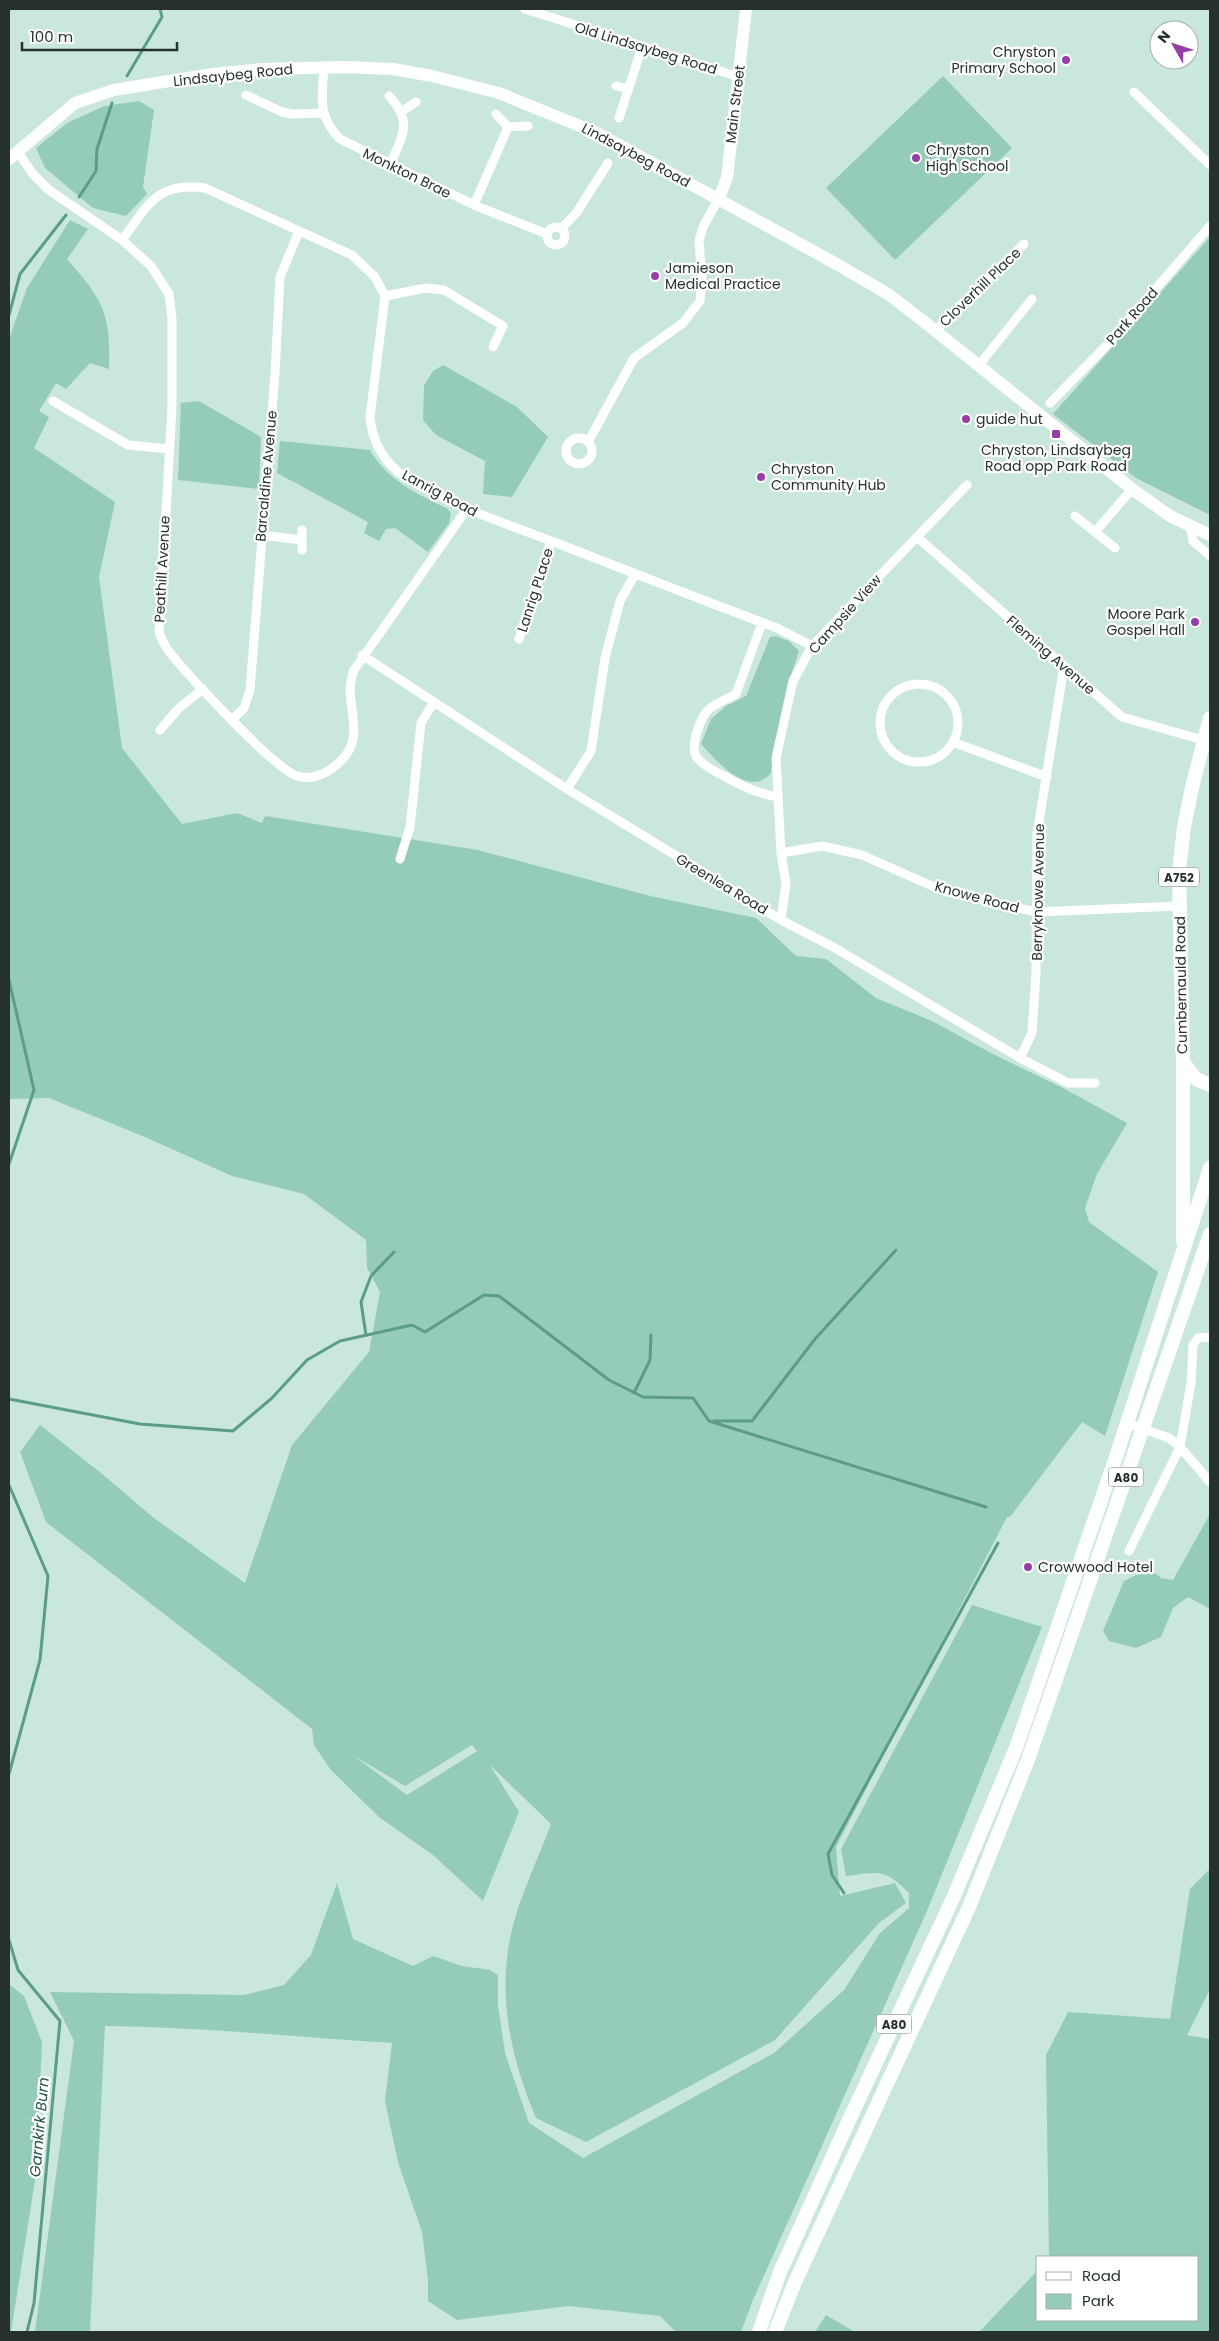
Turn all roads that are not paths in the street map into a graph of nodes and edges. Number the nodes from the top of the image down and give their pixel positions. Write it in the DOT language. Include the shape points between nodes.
graph roads {
  1 [pos="525,9"];
  2 [pos="743,9"];
  3 [pos="642,47"];
  4 [pos="324,67"];
  5 [pos="739,77"];
  6 [pos="616,86"];
  7 [pos="628,89"];
  8 [pos="1134,92"];
  9 [pos="246,95"];
  10 [pos="388,96"];
  11 [pos="416,102"];
  12 [pos="401,112"];
  13 [pos="322,113"];
  14 [pos="496,114"];
  15 [pos="619,118"];
  16 [pos="528,126"];
  17 [pos="508,127"];
  18 [pos="13,155"];
  19 [pos="608,163"];
  20 [pos="390,165"];
  21 [pos="1210,165"];
  22 [pos="719,198"];
  23 [pos="474,205"];
  24 [pos="1210,226"];
  25 [pos="562,228"];
  26 [pos="299,231"];
  27 [pos="547,234"];
  28 [pos="122,240"];
  29 [pos="1024,244"];
  30 [pos="385,296"];
  31 [pos="1032,299"];
  32 [pos="936,330"];
  33 [pos="493,347"];
  34 [pos="979,365"];
  35 [pos="53,401"];
  36 [pos="1050,403"];
  37 [pos="588,442"];
  38 [pos="170,449"];
  39 [pos="967,485"];
  40 [pos="1132,489"];
  41 [pos="467,509"];
  42 [pos="1075,516"];
  43 [pos="1190,525"];
  44 [pos="302,530"];
  45 [pos="1095,532"];
  46 [pos="261,535"];
  47 [pos="1210,535"];
  48 [pos="917,537"];
  49 [pos="551,541"];
  50 [pos="1115,548"];
  51 [pos="1210,556"];
  52 [pos="634,574"];
  53 [pos="762,623"];
  54 [pos="519,639"];
  55 [pos="812,646"];
  56 [pos="362,655"];
  57 [pos="1064,666"];
  58 [pos="203,689"];
  59 [pos="434,702"];
  60 [pos="1210,718"];
  61 [pos="233,719"];
  62 [pos="160,730"];
  63 [pos="1203,740"];
  64 [pos="953,742"];
  65 [pos="1046,777"];
  66 [pos="567,789"];
  67 [pos="778,797"];
  68 [pos="781,853"];
  69 [pos="400,859"];
  70 [pos="1179,906"];
  71 [pos="1036,912"];
  72 [pos="781,920"];
  73 [pos="1020,1058"];
  74 [pos="1183,1062"];
  75 [pos="1095,1083"];
  76 [pos="1210,1085"];
  77 [pos="1210,1168"];
  78 [pos="1210,1234"];
  79 [pos="1183,1254"];
  80 [pos="1210,1337"];
  81 [pos="1126,1423"];
  82 [pos="1143,1429"];
  83 [pos="1180,1447"];
  84 [pos="1210,1482"];
  85 [pos="1130,1551"];
  86 [pos="759,2332"];
  87 [pos="775,2332"];
  1 -- 3 [label="street, Old Lindsaybeg Road"];
  2 -- 5 [label="main road, Main Street"];
  3 -- 5 [label="street, Old Lindsaybeg Road"];
  3 -- 7 [label="street"];
  4 -- 13 [label="street"];
  4 -- 18 [label="main road, Lindsaybeg Road" via="213,74 114,90 75,103"];
  4 -- 22 [label="main road, Lindsaybeg Road" via="393,69 499,93 597,133"];
  5 -- 22 [label="main road, Main Street" via="727,178"];
  6 -- 7 [label="street"];
  7 -- 15 [label="street"];
  8 -- 21 [label="street"];
  9 -- 13 [label="street" via="282,112"];
  10 -- 12 [label="street"];
  11 -- 12 [label="street"];
  12 -- 20 [label="street" via="404,131"];
  13 -- 20 [label="street, Monkton Brae" via="330,130 340,139"];
  14 -- 17 [label="street"];
  16 -- 17 [label="street"];
  17 -- 23 [label="street"];
  18 -- 28 [label="street, Peathill Avenue" via="49,190"];
  19 -- 25 [label="street" via="577,212"];
  20 -- 23 [label="street, Monkton Brae"];
  22 -- 32 [label="main road, Lindsaybeg Road" via="888,294"];
  22 -- 37 [label="street" via="699,241 700,301 683,323 634,358"];
  23 -- 27 [label="street, Monkton Brae"];
  24 -- 36 [label="street, Park Road" via="1108,344"];
  25 -- 27 [label="street" via="552,227"];
  25 -- 27 [label="street, Monkton Brae" via="565,235 560,244 551,244"];
  26 -- 28 [label="street" via="206,188 184,186 166,191 154,199"];
  26 -- 30 [label="street" via="352,255 375,277"];
  26 -- 46 [label="street, Barcaldine Avenue" via="280,277"];
  28 -- 38 [label="street, Peathill Avenue" via="151,266 169,294 172,319"];
  29 -- 32 [label="street, Cloverhill Place"];
  30 -- 33 [label="street" via="426,288 444,290 503,326"];
  30 -- 41 [label="street, Lanrig Road" via="370,417 372,433 378,448 404,476"];
  31 -- 34 [label="street"];
  32 -- 34 [label="main road, Lindsaybeg Road"];
  34 -- 40 [label="main road, Lindsaybeg Road"];
  35 -- 38 [label="street" via="128,445"];
  38 -- 58 [label="street, Peathill Avenue" via="159,632 166,648"];
  39 -- 48 [label="street, Campsie View"];
  40 -- 43 [label="main road, Lindsaybeg Road" via="1170,516"];
  40 -- 45 [label="street"];
  41 -- 49 [label="street, Lanrig Road"];
  41 -- 56 [label="street, Peathill Avenue"];
  42 -- 45 [label="street"];
  43 -- 47 [label="main road, Lindsaybeg Road"];
  43 -- 51 [label="street" via="1194,541"];
  44 -- 46 [label="street" via="302,545"];
  45 -- 50 [label="street"];
  46 -- 61 [label="street, Barcaldine Avenue" via="250,690 244,708"];
  48 -- 55 [label="street, Campsie View"];
  48 -- 57 [label="street, Fleming Avenue"];
  49 -- 52 [label="street, Lanrig Road"];
  49 -- 54 [label="street, Lanrig PLace"];
  52 -- 53 [label="street, Lanrig Road"];
  52 -- 66 [label="street" via="620,601 605,658 591,751"];
  53 -- 55 [label="street, Lanrig Road"];
  53 -- 67 [label="street" via="736,694 707,710 693,748 705,765 730,780 760,795"];
  55 -- 67 [label="street, Campsie View" via="793,681 776,758"];
  56 -- 59 [label="street, Greenlea Road"];
  56 -- 61 [label="street, Peathill Avenue" via="350,687 355,728 348,754 334,768 320,775 313,778 297,776 278,765"];
  57 -- 63 [label="street, Fleming Avenue" via="1122,717"];
  57 -- 65 [label="street, Berryknowe Avenue"];
  58 -- 61 [label="street, Peathill Avenue"];
  58 -- 62 [label="street" via="179,708"];
  59 -- 66 [label="street, Greenlea Road"];
  59 -- 69 [label="street" via="421,724 410,827"];
  60 -- 63 [label="main road, Cumbernauld Road / A752"];
  63 -- 70 [label="main road, Cumbernauld Road / A752" via="1184,827"];
  64 -- 64 [label="street" via="933,760 921,762 901,758 890,750 882,736 879,723 882,709 896,691 915,684 942,691 952,701 958,717"];
  64 -- 65 [label="street"];
  65 -- 71 [label="street, Berryknowe Avenue" via="1037,834"];
  66 -- 72 [label="street, Greenlea Road"];
  67 -- 68 [label="street, Campsie View"];
  68 -- 71 [label="street, Knowe Road" via="822,846 862,855 941,890"];
  68 -- 72 [label="street, Campsie View" via="786,884"];
  70 -- 71 [label="street, Knowe Road"];
  70 -- 74 [label="main road, Cumbernauld Road / A752"];
  71 -- 73 [label="street, Berryknowe Avenue" via="1032,1032"];
  72 -- 73 [label="street, Greenlea Road" via="835,948"];
  73 -- 75 [label="street, Greenlea Road" via="1068,1083"];
  74 -- 76 [label="main road" via="1196,1079"];
  74 -- 79 [label="main road, Cumbernauld Road / A752"];
  77 -- 79 [label="main road, A80"];
  78 -- 82 [label="main road, A80"];
  79 -- 81 [label="main road, A80"];
  80 -- 83 [label="street" via="1198,1338 1193,1345"];
  81 -- 82 [label="street"];
  81 -- 86 [label="main road, A80" via="1016,1748 954,1896 780,2272"];
  82 -- 83 [label="street" via="1169,1438"];
  82 -- 87 [label="main road, A80" via="1029,1757 969,1907 795,2282"];
  83 -- 84 [label="street"];
  83 -- 85 [label="street"];
}
